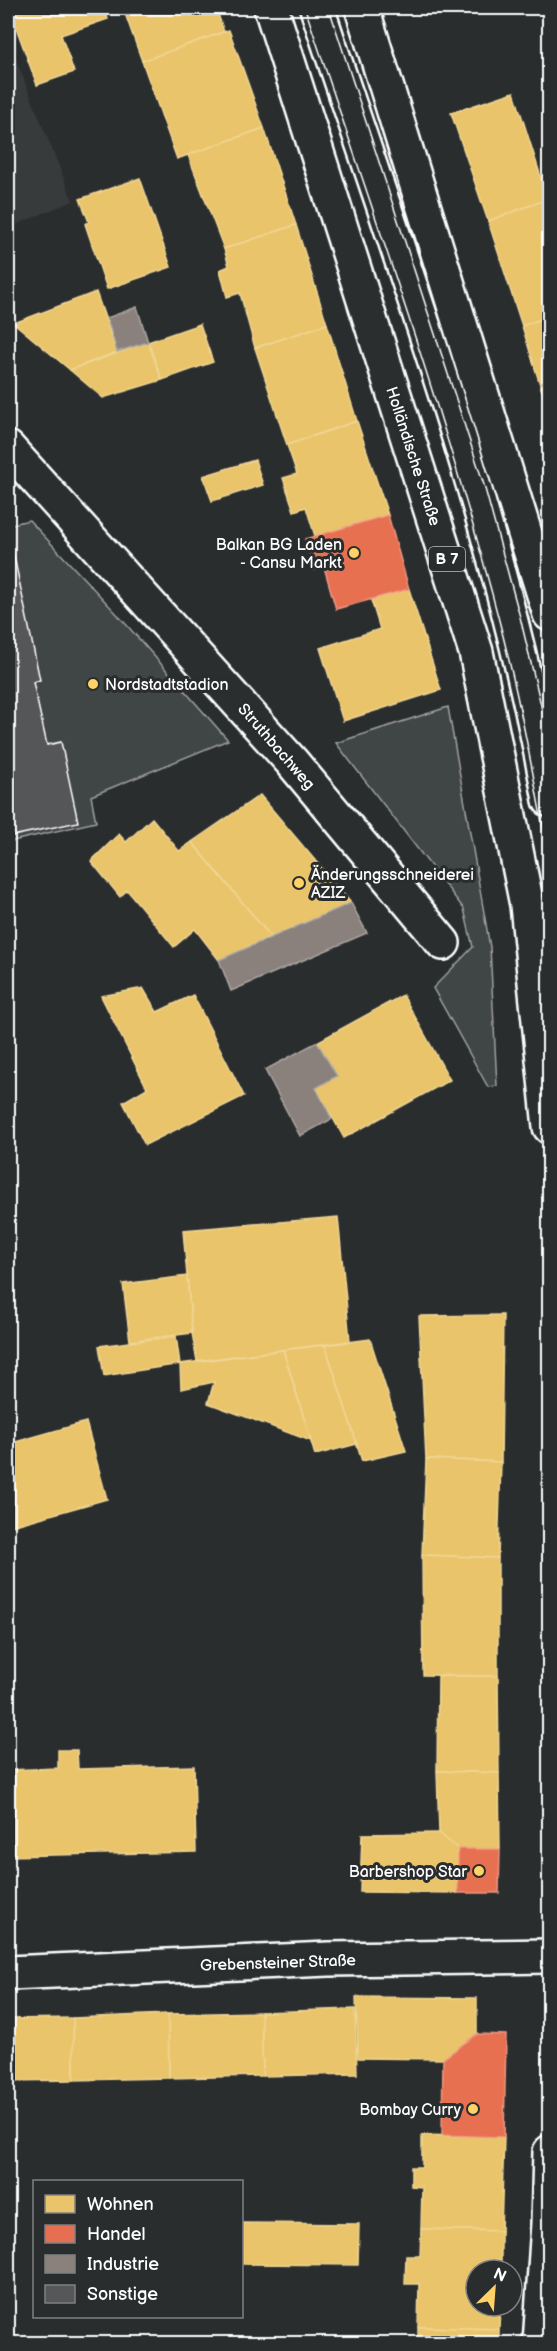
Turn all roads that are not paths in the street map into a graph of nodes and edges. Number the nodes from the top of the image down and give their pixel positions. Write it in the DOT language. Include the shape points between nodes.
graph roads {
  1 [pos="271,8"];
  2 [pos="317,8"];
  3 [pos="362,8"];
  4 [pos="8,448"];
  5 [pos="549,614"];
  6 [pos="549,800"];
  7 [pos="443,943"];
  8 [pos="549,1127"];
  9 [pos="549,1956"];
  10 [pos="8,1973"];
  11 [pos="549,2152"];
  12 [pos="549,2224"];
  13 [pos="540,2343"];
  1 -- 8 [label="main road, Holländische Straße / B 7" via="476,652 527,905"];
  2 -- 6 [label="main road" via="473,488 510,622"];
  3 -- 5 [label="main road"];
  4 -- 7 [label="main road, Struthbachweg" via="292,762"];
  9 -- 10 [label="main road, Grebensteiner Straße" via="329,1959"];
  11 -- 12 [label="main road"];
  12 -- 13 [label="main road"];
}
